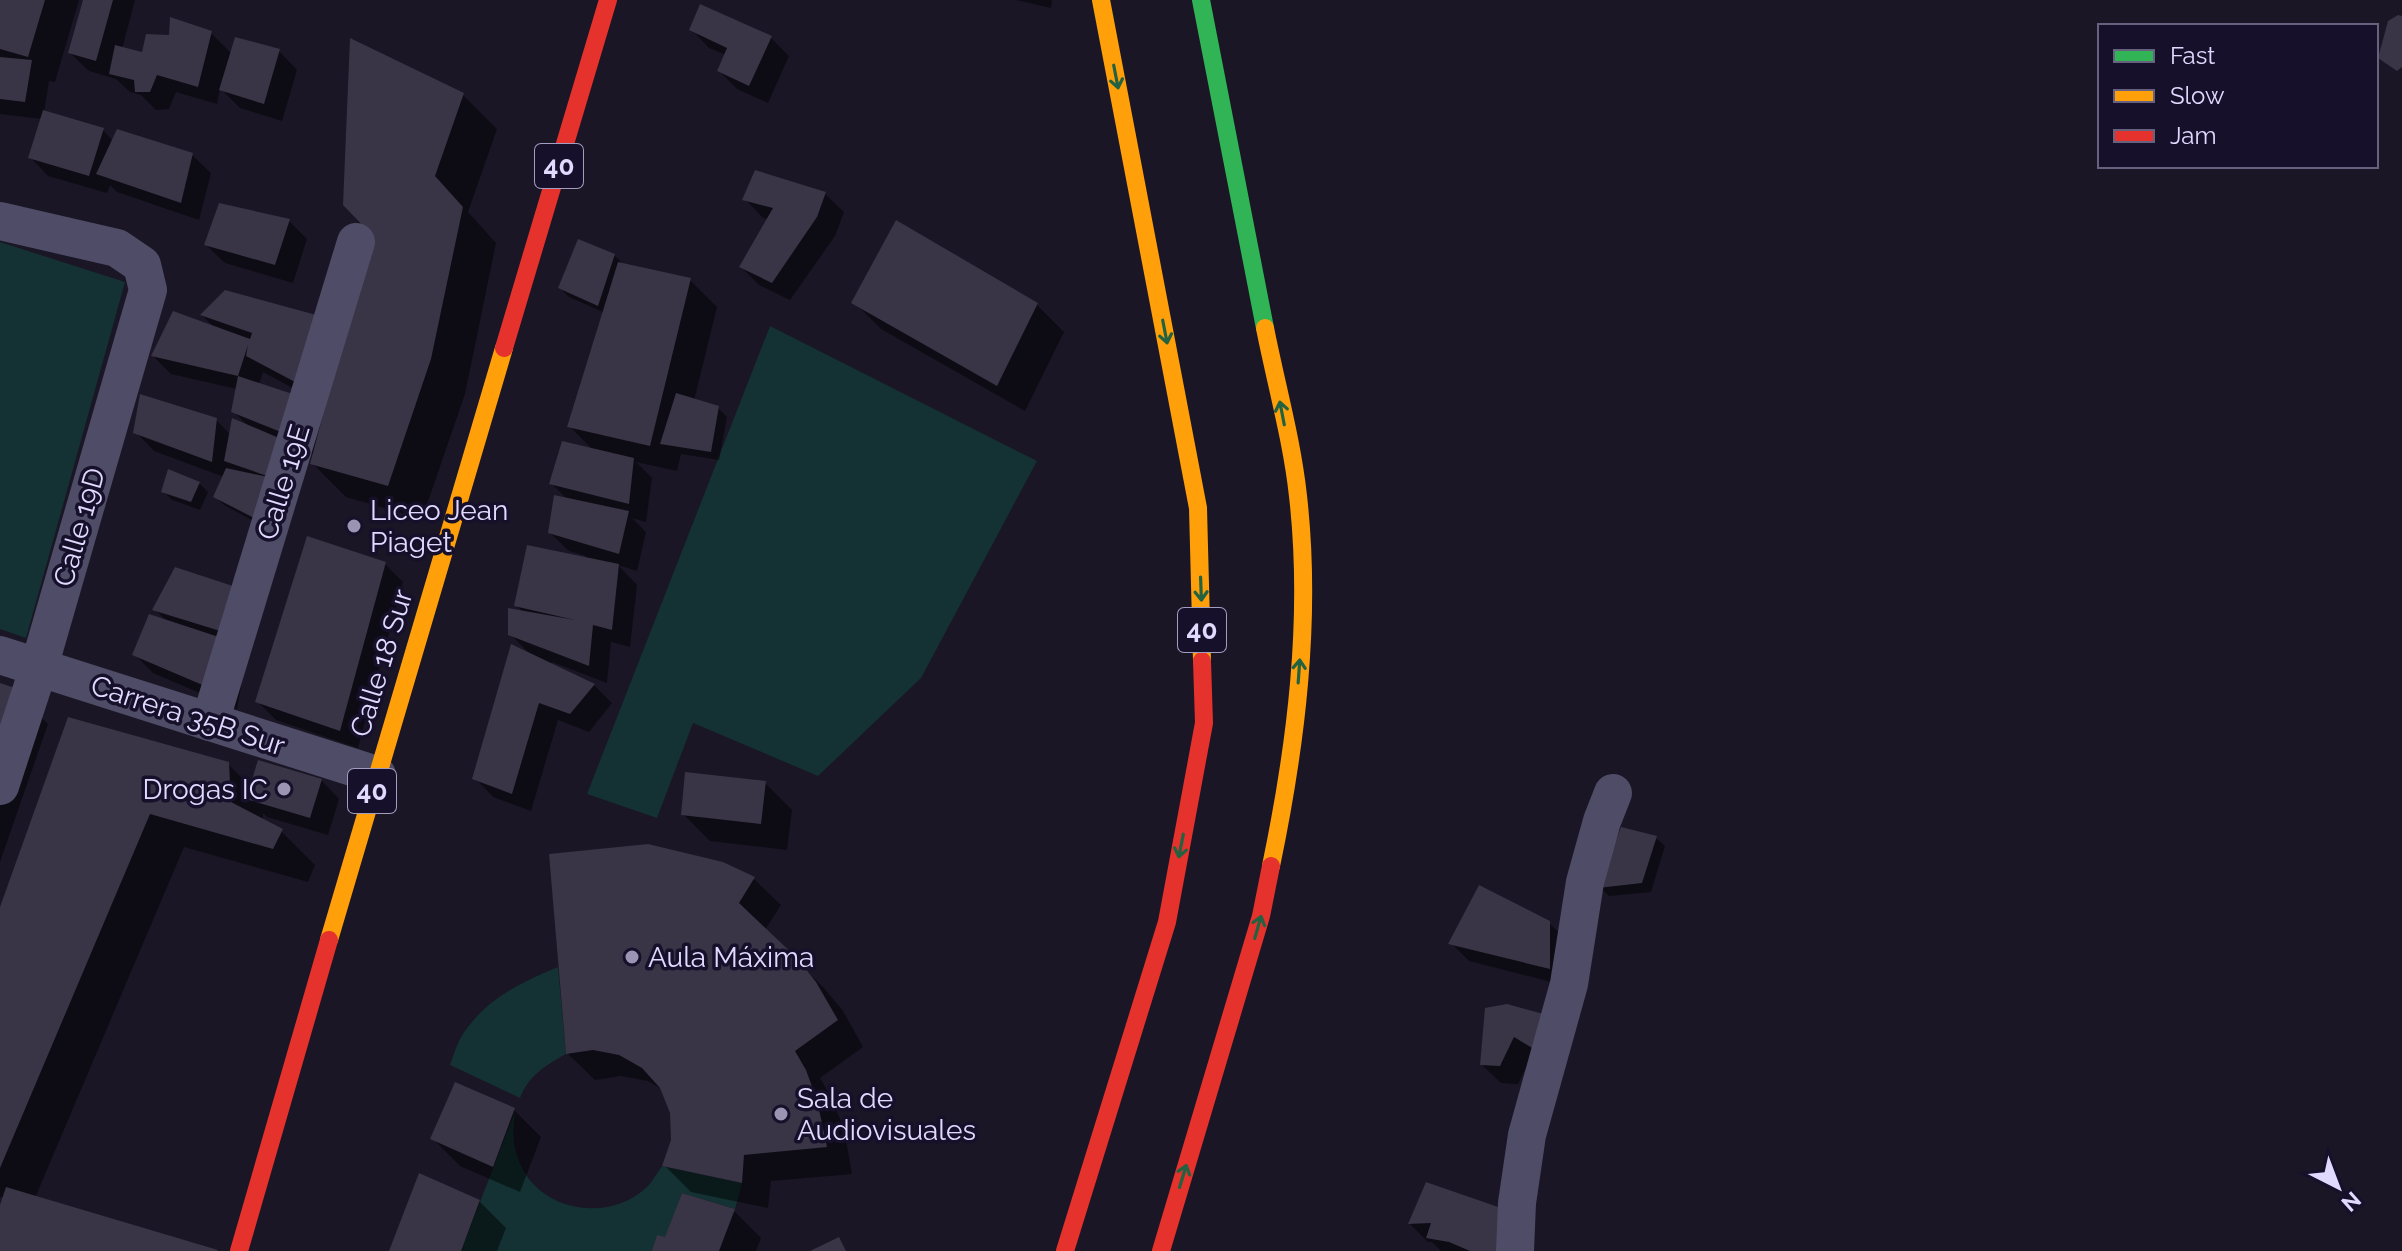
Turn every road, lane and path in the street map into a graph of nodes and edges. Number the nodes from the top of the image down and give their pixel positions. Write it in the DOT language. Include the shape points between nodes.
graph roads {
  1 [pos="608,0"];
  2 [pos="1101,0"];
  3 [pos="1201,0"];
  4 [pos="0,221"];
  5 [pos="356,242"];
  6 [pos="0,655"];
  7 [pos="39,667"];
  8 [pos="210,722"];
  9 [pos="377,775"];
  10 [pos="0,786"];
  11 [pos="1613,793"];
  12 [pos="239,1251"];
  13 [pos="1065,1251"];
  14 [pos="1161,1251"];
  15 [pos="1515,1251"];
  1 -- 9 [label="main road, Calle 18 Sur / 40"];
  2 -- 13 [label="main road, 40, one-way" via="1198,508 1204,723 1167,922"];
  14 -- 3 [label="main road, one-way" via="1264,901 1285,798 1304,586 1298,495"];
  4 -- 7 [label="street, Calle 19D" via="117,248 142,265 148,290"];
  5 -- 8 [label="street, Calle 19E"];
  6 -- 7 [label="street, Carrera 35B Sur"];
  7 -- 8 [label="street, Carrera 35B Sur"];
  7 -- 10 [label="street, Calle 19D"];
  8 -- 9 [label="street, Carrera 35B Sur"];
  9 -- 12 [label="main road, Calle 18 Sur / 40"];
  11 -- 15 [label="street" via="1585,882 1569,984 1527,1135"];
}
